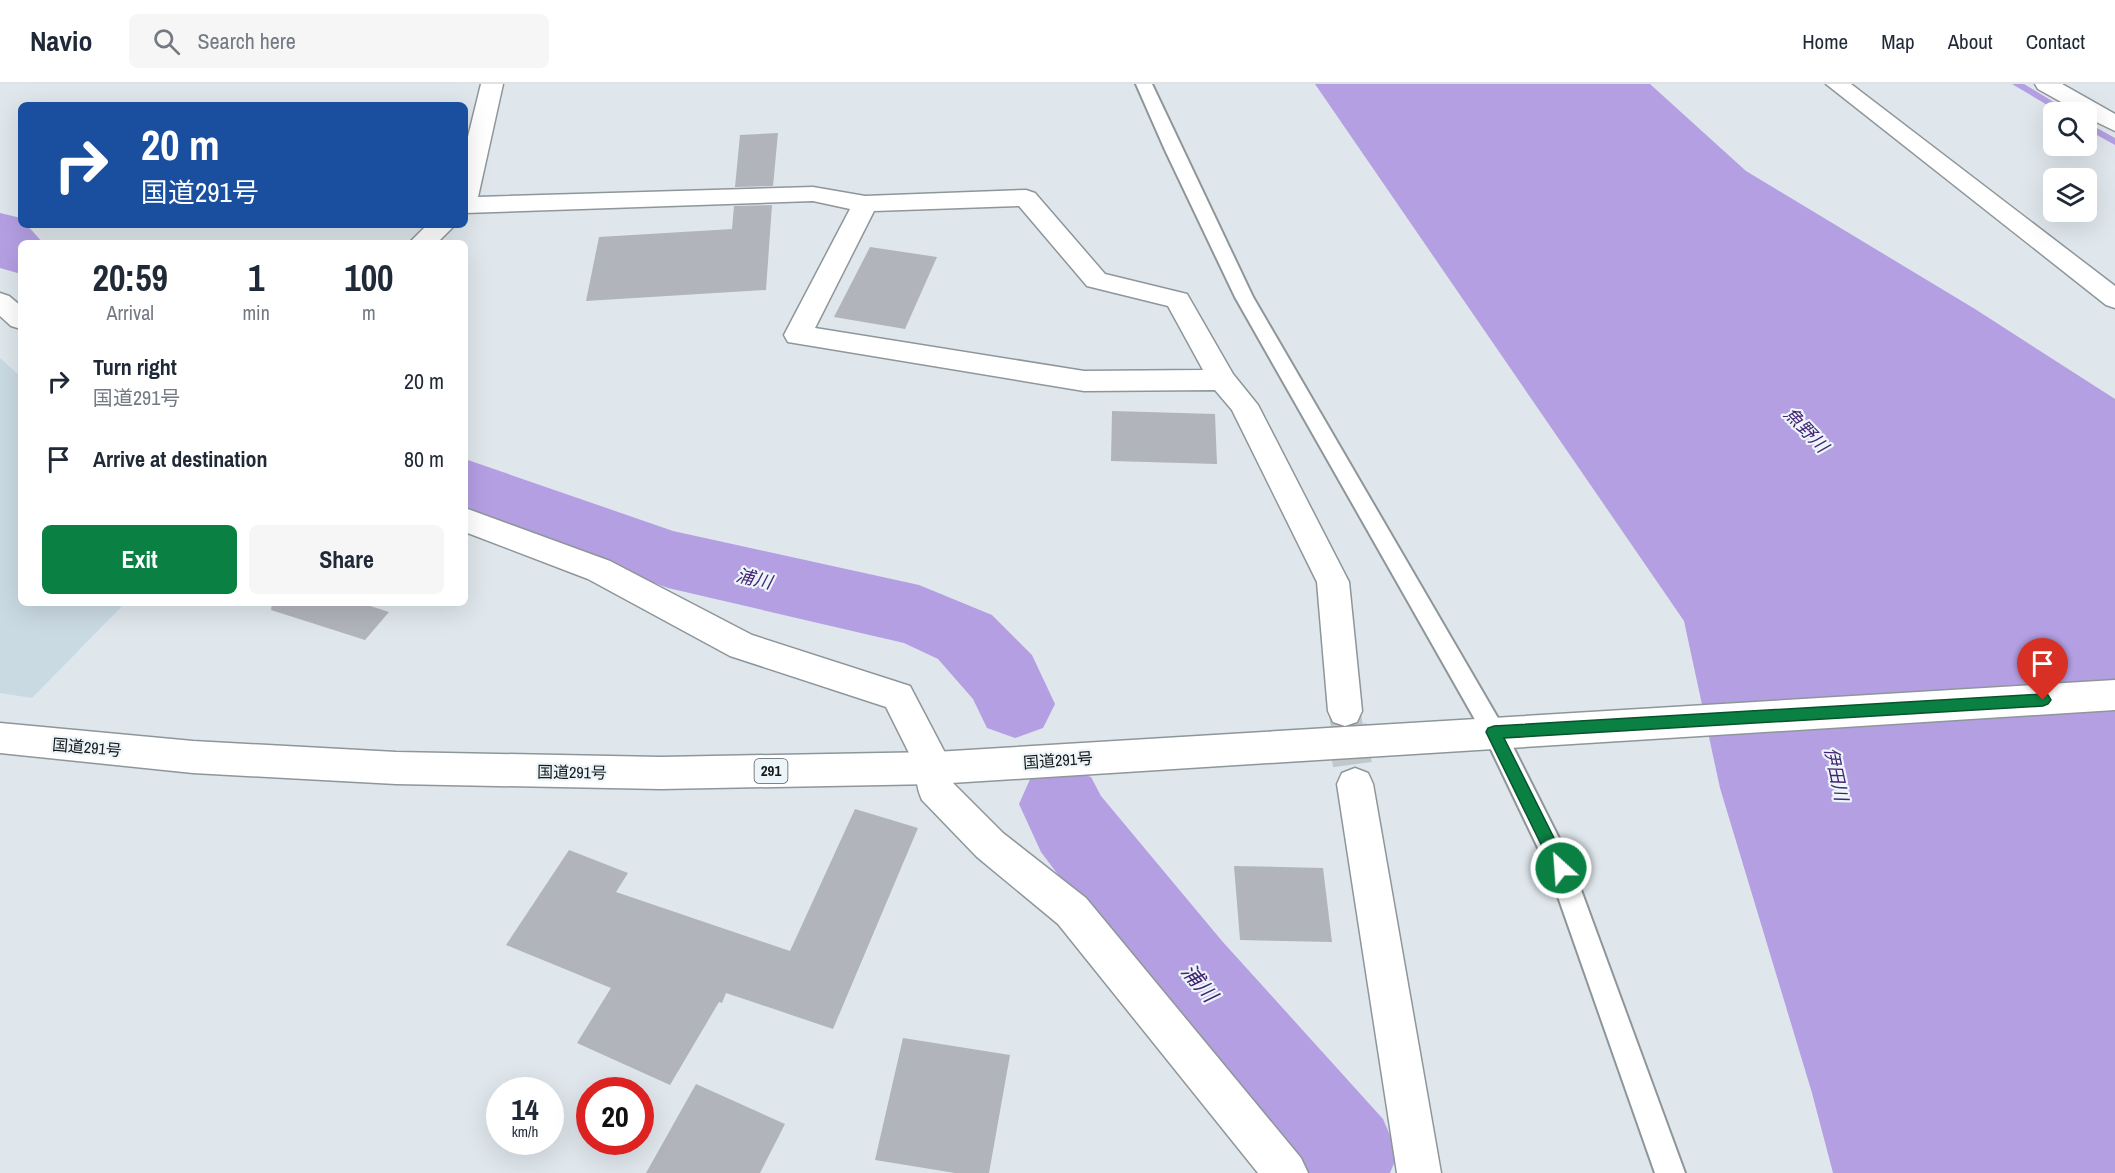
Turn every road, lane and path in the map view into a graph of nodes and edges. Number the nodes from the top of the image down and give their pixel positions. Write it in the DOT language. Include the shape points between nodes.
graph roads {
  1 [pos="492,84"];
  2 [pos="1144,84"];
  3 [pos="1837,84"];
  4 [pos="2046,84"];
  5 [pos="2115,124"];
  6 [pos="468,186"];
  7 [pos="866,204"];
  8 [pos="468,206"];
  9 [pos="439,228"];
  10 [pos="425,240"];
  11 [pos="2115,299"];
  12 [pos="0,302"];
  13 [pos="18,317"];
  14 [pos="1222,380"];
  15 [pos="468,521"];
  16 [pos="2115,695"];
  17 [pos="1345,711"];
  18 [pos="1494,732"];
  19 [pos="0,738"];
  20 [pos="935,768"];
  21 [pos="1355,784"];
  22 [pos="1286,1173"];
  23 [pos="1419,1173"];
  24 [pos="1670,1173"];
  1 -- 6 [label="main road"];
  2 -- 18 [label="lane" via="1244,297"];
  3 -- 11 [label="main road"];
  4 -- 5 [label="main road"];
  7 -- 8 [label="main road" via="813,194"];
  7 -- 14 [label="main road" via="1026,198 1096,280 1178,300"];
  7 -- 14 [label="main road" via="798,335 1084,381"];
  9 -- 10 [label="main road"];
  12 -- 13 [label="main road"];
  14 -- 17 [label="main road" via="1244,405 1333,582"];
  15 -- 20 [label="main road" via="599,570 742,646 898,696"];
  16 -- 18 [label="main road, 国道291号 / 291"];
  18 -- 20 [label="main road, 国道291号 / 291"];
  18 -- 24 [label="lane" via="1561,868"];
  19 -- 20 [label="main road, 国道291号 / 291" via="193,757 396,768 661,773"];
  20 -- 22 [label="main road" via="936,789 990,845 1072,911"];
  21 -- 23 [label="main road"];
}
